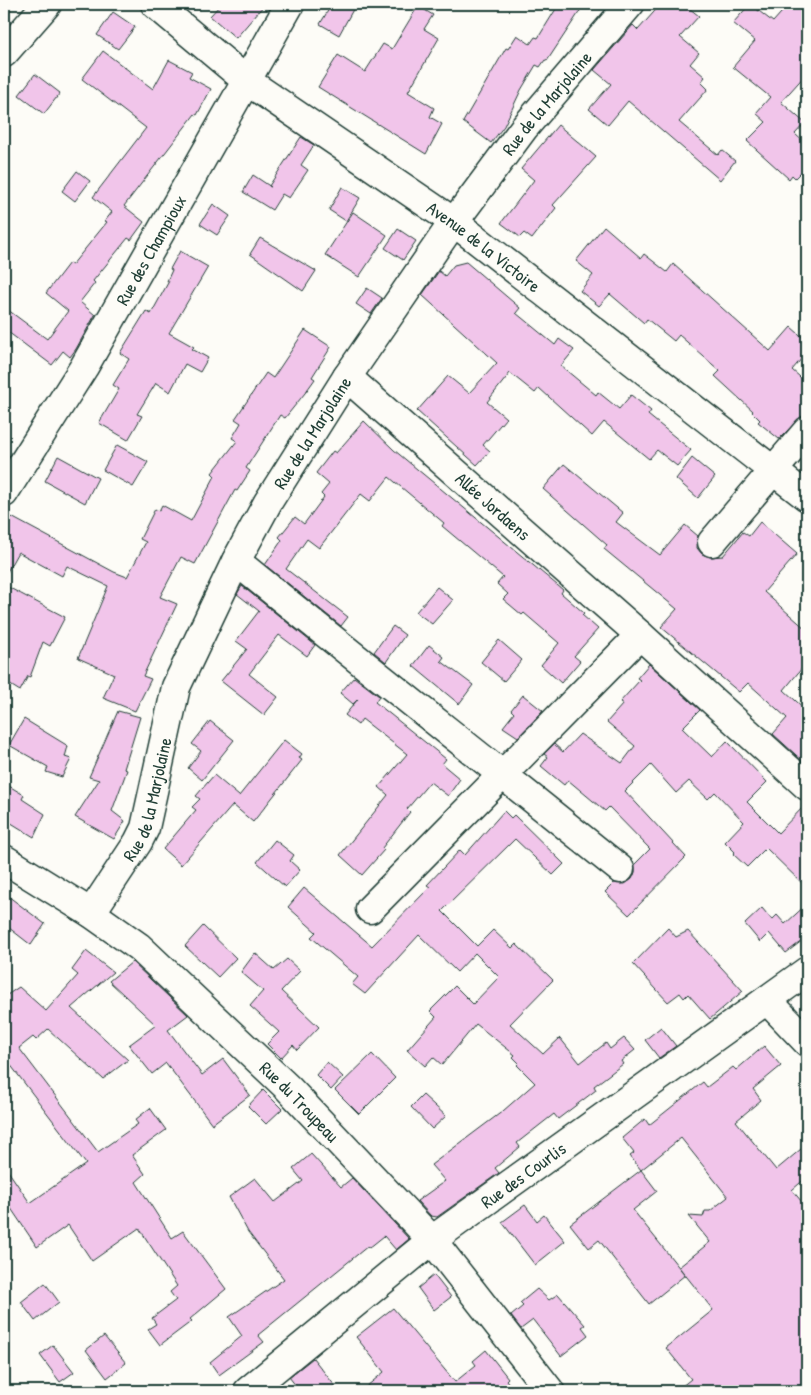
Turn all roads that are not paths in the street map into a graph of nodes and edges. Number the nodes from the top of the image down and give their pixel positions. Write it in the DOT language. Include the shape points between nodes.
graph roads {
  1 [pos="47,4"];
  2 [pos="155,4"];
  3 [pos="290,4"];
  4 [pos="630,4"];
  5 [pos="4,53"];
  6 [pos="247,81"];
  7 [pos="454,222"];
  8 [pos="347,377"];
  9 [pos="807,431"];
  10 [pos="774,470"];
  11 [pos="4,493"];
  12 [pos="807,497"];
  13 [pos="712,542"];
  14 [pos="236,561"];
  15 [pos="640,635"];
  16 [pos="503,774"];
  17 [pos="807,786"];
  18 [pos="4,858"];
  19 [pos="620,870"];
  20 [pos="370,909"];
  21 [pos="91,913"];
  22 [pos="807,970"];
  23 [pos="767,1000"];
  24 [pos="807,1042"];
  25 [pos="432,1240"];
  26 [pos="248,1391"];
  27 [pos="550,1391"];
  1 -- 5 [label="street"];
  2 -- 6 [label="street, Avenue de la Victoire"];
  3 -- 6 [label="street, Rue des Champioux"];
  4 -- 7 [label="street, Rue de la Marjolaine" via="524,128"];
  6 -- 7 [label="street, Avenue de la Victoire"];
  6 -- 11 [label="street, Rue des Champioux" via="84,367"];
  7 -- 8 [label="street, Rue de la Marjolaine"];
  7 -- 10 [label="street, Avenue de la Victoire"];
  8 -- 14 [label="street, Rue de la Marjolaine" via="268,502"];
  8 -- 15 [label="street, Allée Jordaens"];
  9 -- 10 [label="street"];
  10 -- 12 [label="street, Avenue de la Victoire"];
  10 -- 13 [label="street"];
  14 -- 16 [label="street"];
  14 -- 21 [label="street, Rue de la Marjolaine" via="176,687 145,828"];
  15 -- 16 [label="street"];
  15 -- 17 [label="street, Allée Jordaens"];
  16 -- 19 [label="street"];
  16 -- 20 [label="street"];
  18 -- 21 [label="street, Rue du Troupeau"];
  21 -- 25 [label="street, Rue du Troupeau" via="138,947 218,1020 288,1088"];
  22 -- 23 [label="street, Rue des Courlis"];
  23 -- 24 [label="street"];
  23 -- 25 [label="street, Rue des Courlis"];
  25 -- 26 [label="street, Rue des Courlis"];
  25 -- 27 [label="street, Rue du Troupeau"];
}
